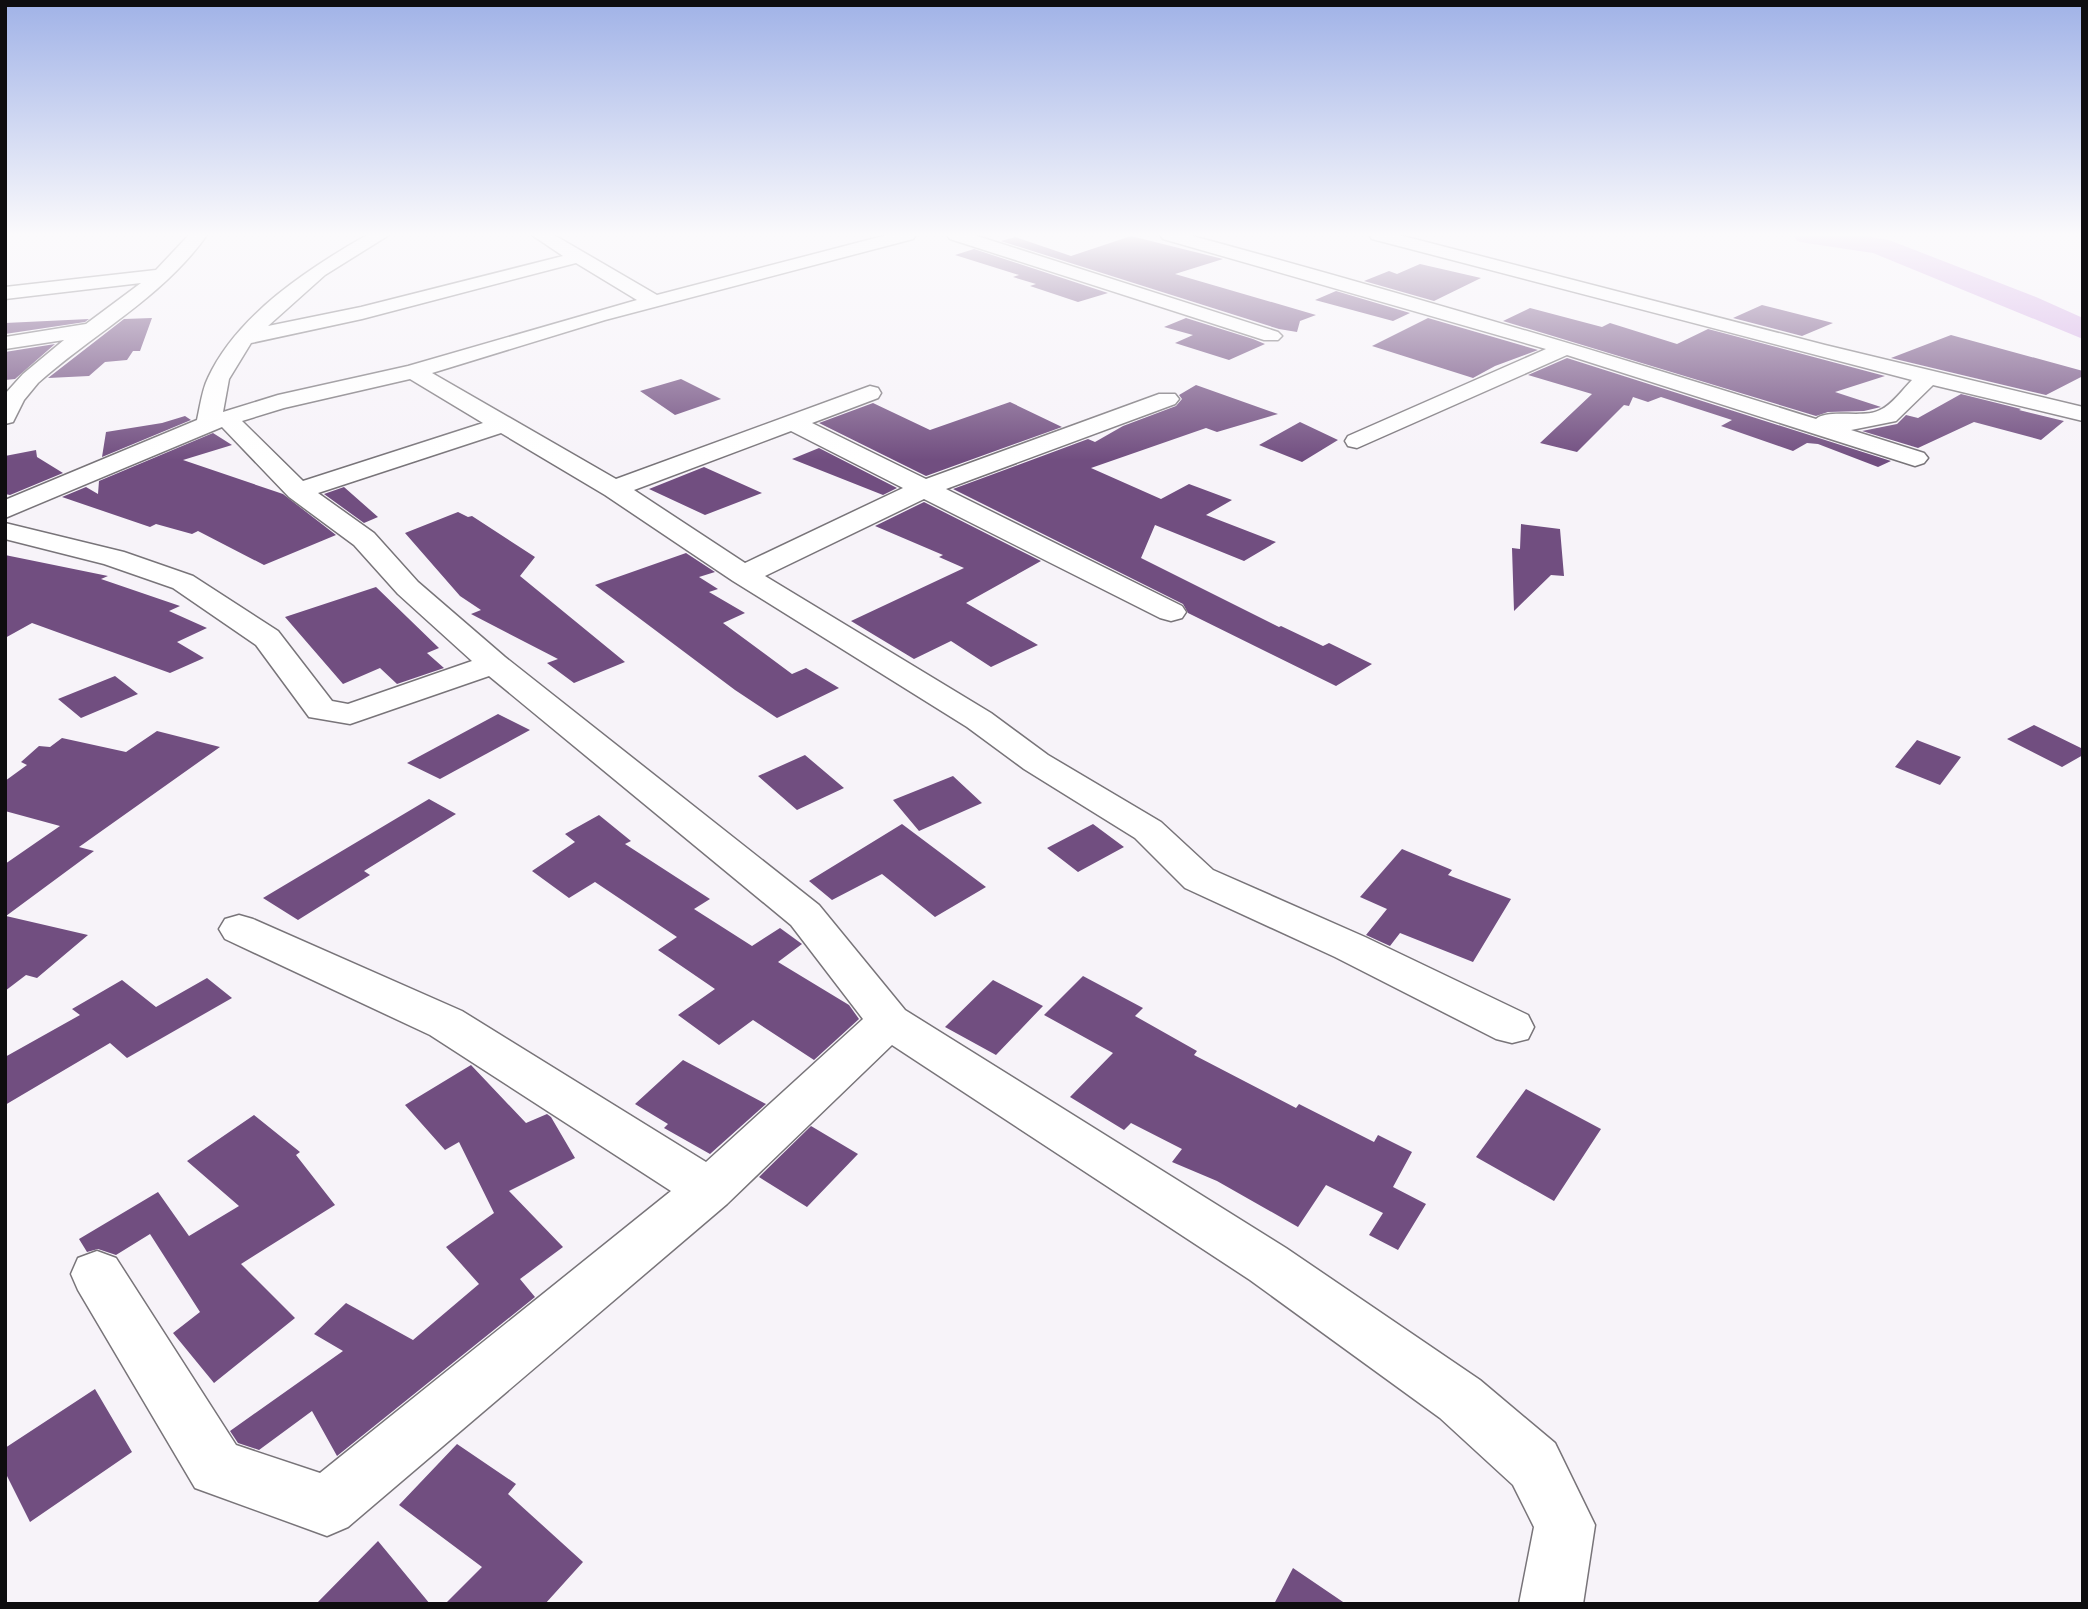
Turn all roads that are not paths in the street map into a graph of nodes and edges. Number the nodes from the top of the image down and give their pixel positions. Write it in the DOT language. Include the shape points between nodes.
graph roads {
  1 [pos="116,310"];
  2 [pos="274,310"];
  3 [pos="373,310"];
  4 [pos="623,310"];
  5 [pos="1190,310"];
  6 [pos="1432,310"];
  7 [pos="1673,310"];
  8 [pos="89,330"];
  9 [pos="1271,336"];
  10 [pos="243,338"];
  11 [pos="5,344"];
  12 [pos="1565,348"];
  13 [pos="413,372"];
  14 [pos="1927,378"];
  15 [pos="870,393"];
  16 [pos="1167,399"];
  17 [pos="7,407"];
  18 [pos="2083,414"];
  19 [pos="1780,416"];
  20 [pos="217,421"];
  21 [pos="793,423"];
  22 [pos="504,424"];
  23 [pos="1357,441"];
  24 [pos="1915,458"];
  25 [pos="614,489"];
  26 [pos="923,489"];
  27 [pos="298,491"];
  28 [pos="6,514"];
  29 [pos="743,575"];
  30 [pos="1171,612"];
  31 [pos="495,664"];
  32 [pos="239,929"];
  33 [pos="889,1021"];
  34 [pos="1512,1027"];
  35 [pos="709,1189"];
  36 [pos="97,1274"];
  37 [pos="1551,1604"];
  1 -- 8 [label="street"];
  2 -- 10 [label="street"];
  3 -- 10 [label="street"];
  4 -- 13 [label="street"];
  5 -- 9 [label="street"];
  6 -- 12 [label="street"];
  7 -- 14 [label="street"];
  8 -- 11 [label="street"];
  8 -- 17 [label="street" via="24,384"];
  10 -- 20 [label="street" via="218,379"];
  12 -- 19 [label="street"];
  12 -- 23 [label="street"];
  13 -- 20 [label="street" via="278,402"];
  13 -- 22 [label="street"];
  14 -- 18 [label="street"];
  14 -- 19 [label="street" via="1888,416 1850,423"];
  15 -- 21 [label="street"];
  16 -- 26 [label="street"];
  19 -- 24 [label="street"];
  20 -- 27 [label="street"];
  20 -- 28 [label="street"];
  21 -- 25 [label="street"];
  21 -- 26 [label="street"];
  22 -- 25 [label="street"];
  22 -- 27 [label="street"];
  25 -- 29 [label="street"];
  26 -- 29 [label="street"];
  26 -- 30 [label="street"];
  27 -- 31 [label="street" via="364,540 408,588"];
  28 -- 31 [label="street" via="183,582 267,638 321,710 350,714"];
  29 -- 34 [label="street" via="1148,830 1199,879"];
  31 -- 33 [label="street" via="805,915"];
  32 -- 35 [label="street" via="446,1023"];
  33 -- 35 [label="street"];
  33 -- 37 [label="street" via="1268,1264 1460,1399 1534,1464 1565,1525"];
  35 -- 36 [label="street" via="327,1506 216,1467"];
}
